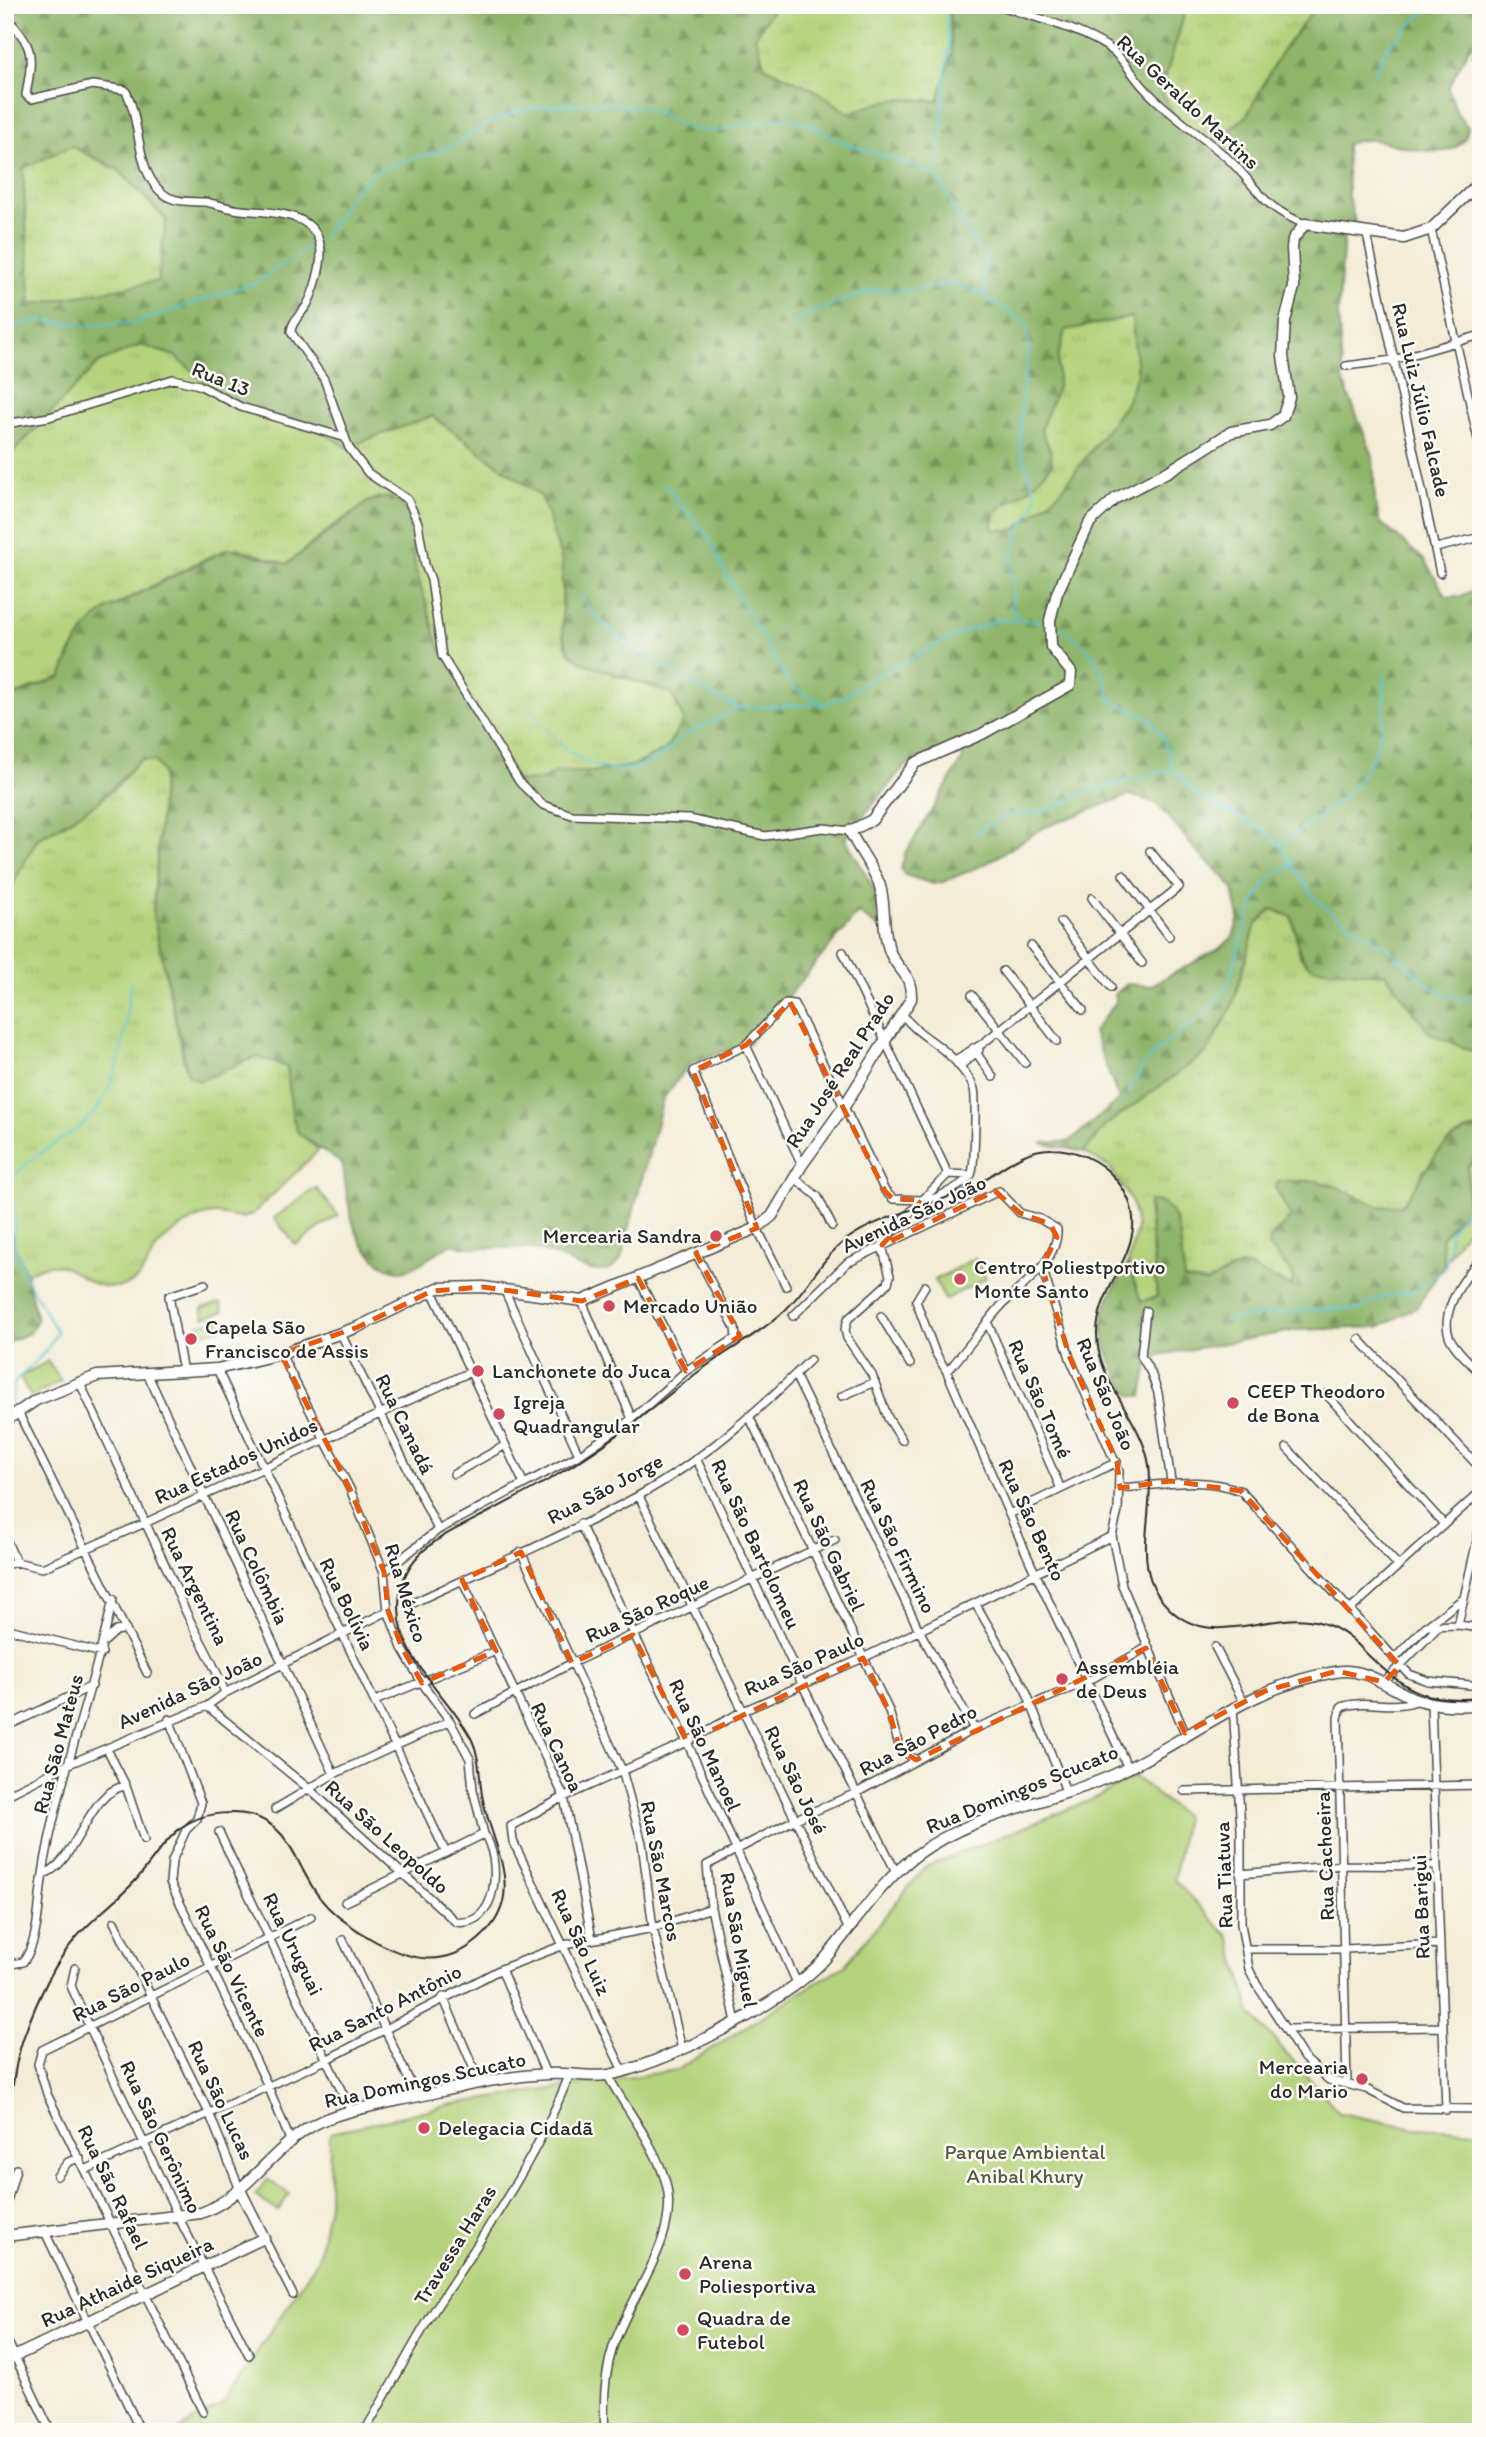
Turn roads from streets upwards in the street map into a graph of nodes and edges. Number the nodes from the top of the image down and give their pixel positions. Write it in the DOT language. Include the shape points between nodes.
graph roads {
  1 [pos="999,5"];
  2 [pos="5,16"];
  3 [pos="1481,181"];
  4 [pos="1305,224"];
  5 [pos="1431,229"];
  6 [pos="1367,235"];
  7 [pos="1481,335"];
  8 [pos="1456,340"];
  9 [pos="1393,360"];
  10 [pos="1346,366"];
  11 [pos="5,424"];
  12 [pos="343,438"];
  13 [pos="1481,453"];
  14 [pos="1481,537"];
  15 [pos="1436,548"];
  16 [pos="1440,573"];
  17 [pos="850,831"];
  18 [pos="1150,851"];
  19 [pos="1123,875"];
  20 [pos="1093,898"];
  21 [pos="1150,910"];
  22 [pos="1061,922"];
  23 [pos="1121,933"];
  24 [pos="1169,936"];
  25 [pos="1031,946"];
  26 [pos="844,952"];
  27 [pos="1089,958"];
  28 [pos="1142,963"];
  29 [pos="1003,971"];
  30 [pos="1059,981"];
  31 [pos="1111,987"];
  32 [pos="972,995"];
  33 [pos="1029,1006"];
  34 [pos="1083,1010"];
  35 [pos="903,1015"];
  36 [pos="1000,1030"];
  37 [pos="886,1038"];
  38 [pos="1057,1041"];
  39 [pos="746,1045"];
  40 [pos="975,1051"];
  41 [pos="957,1063"];
  42 [pos="1025,1063"];
  43 [pos="993,1077"];
  44 [pos="845,1105"];
  45 [pos="802,1165"];
  46 [pos="948,1174"];
  47 [pos="972,1175"];
  48 [pos="795,1178"];
  49 [pos="919,1204"];
  50 [pos="832,1226"];
  51 [pos="757,1228"];
  52 [pos="882,1246"];
  53 [pos="696,1253"];
  54 [pos="1481,1258"];
  55 [pos="1042,1267"];
  56 [pos="1468,1273"];
  57 [pos="638,1278"];
  58 [pos="1481,1283"];
  59 [pos="205,1284"];
  60 [pos="786,1286"];
  61 [pos="925,1286"];
  62 [pos="504,1289"];
  63 [pos="432,1291"];
  64 [pos="582,1301"];
  65 [pos="1146,1311"];
  66 [pos="793,1316"];
  67 [pos="881,1316"];
  68 [pos="988,1324"];
  69 [pos="341,1334"];
  70 [pos="1359,1339"];
  71 [pos="281,1354"];
  72 [pos="810,1360"];
  73 [pos="910,1364"];
  74 [pos="217,1369"];
  75 [pos="686,1371"];
  76 [pos="183,1372"];
  77 [pos="470,1372"];
  78 [pos="947,1372"];
  79 [pos="1481,1374"];
  80 [pos="148,1375"];
  81 [pos="795,1375"];
  82 [pos="79,1381"];
  83 [pos="875,1382"];
  84 [pos="1326,1394"];
  85 [pos="842,1396"];
  86 [pos="17,1410"];
  87 [pos="380,1412"];
  88 [pos="749,1416"];
  89 [pos="632,1419"];
  90 [pos="5,1421"];
  91 [pos="323,1440"];
  92 [pos="902,1440"];
  93 [pos="504,1446"];
  94 [pos="1287,1448"];
  95 [pos="579,1455"];
  96 [pos="696,1458"];
  97 [pos="1117,1462"];
  98 [pos="262,1469"];
  99 [pos="1481,1469"];
  100 [pos="454,1474"];
  101 [pos="1171,1481"];
  102 [pos="524,1484"];
  103 [pos="1120,1488"];
  104 [pos="1061,1489"];
  105 [pos="1481,1490"];
  106 [pos="204,1495"];
  107 [pos="639,1496"];
  108 [pos="1009,1514"];
  109 [pos="1481,1522"];
  110 [pos="145,1523"];
  111 [pos="1443,1523"];
  112 [pos="580,1524"];
  113 [pos="438,1530"];
  114 [pos="1112,1536"];
  115 [pos="5,1537"];
  116 [pos="835,1540"];
  117 [pos="86,1546"];
  118 [pos="813,1551"];
  119 [pos="521,1552"];
  120 [pos="16,1562"];
  121 [pos="1397,1564"];
  122 [pos="5,1565"];
  123 [pos="384,1572"];
  124 [pos="1036,1572"];
  125 [pos="754,1578"];
  126 [pos="461,1580"];
  127 [pos="1464,1598"];
  128 [pos="113,1599"];
  129 [pos="975,1603"];
  130 [pos="411,1604"];
  131 [pos="693,1606"];
  132 [pos="1351,1609"];
  133 [pos="388,1611"];
  134 [pos="1458,1625"];
  135 [pos="1426,1626"];
  136 [pos="1439,1626"];
  137 [pos="5,1628"];
  138 [pos="126,1629"];
  139 [pos="1481,1629"];
  140 [pos="919,1630"];
  141 [pos="342,1635"];
  142 [pos="633,1635"];
  143 [pos="104,1641"];
  144 [pos="1215,1647"];
  145 [pos="1146,1648"];
  146 [pos="496,1651"];
  147 [pos="102,1653"];
  148 [pos="863,1658"];
  149 [pos="1394,1659"];
  150 [pos="572,1662"];
  151 [pos="283,1665"];
  152 [pos="1399,1666"];
  153 [pos="147,1673"];
  154 [pos="1088,1681"];
  155 [pos="1384,1682"];
  156 [pos="422,1683"];
  157 [pos="92,1685"];
  158 [pos="803,1686"];
  159 [pos="1481,1686"];
  160 [pos="225,1693"];
  161 [pos="513,1694"];
  162 [pos="1418,1700"];
  163 [pos="375,1701"];
  164 [pos="1243,1701"];
  165 [pos="1030,1704"];
  166 [pos="1431,1704"];
  167 [pos="1481,1705"];
  168 [pos="207,1706"];
  169 [pos="1233,1706"];
  170 [pos="743,1711"];
  171 [pos="475,1714"];
  172 [pos="169,1720"];
  173 [pos="450,1721"];
  174 [pos="5,1727"];
  175 [pos="974,1728"];
  176 [pos="1185,1734"];
  177 [pos="687,1742"];
  178 [pos="393,1747"];
  179 [pos="107,1749"];
  180 [pos="916,1760"];
  181 [pos="69,1764"];
  182 [pos="1128,1768"];
  183 [pos="622,1770"];
  184 [pos="334,1774"];
  185 [pos="1434,1785"];
  186 [pos="1481,1785"];
  187 [pos="126,1786"];
  188 [pos="1339,1786"];
  189 [pos="308,1788"];
  190 [pos="1238,1788"];
  191 [pos="1066,1791"];
  192 [pos="1184,1791"];
  193 [pos="856,1793"];
  194 [pos="5,1797"];
  195 [pos="564,1797"];
  196 [pos="275,1809"];
  197 [pos="796,1819"];
  198 [pos="511,1826"];
  199 [pos="219,1832"];
  200 [pos="484,1834"];
  201 [pos="144,1840"];
  202 [pos="736,1850"];
  203 [pos="446,1853"];
  204 [pos="707,1865"];
  205 [pos="1343,1866"];
  206 [pos="1437,1866"];
  207 [pos="896,1871"];
  208 [pos="43,1874"];
  209 [pos="1240,1874"];
  210 [pos="405,1875"];
  211 [pos="345,1902"];
  212 [pos="711,1908"];
  213 [pos="311,1917"];
  214 [pos="114,1922"];
  215 [pos="653,1928"];
  216 [pos="848,1928"];
  217 [pos="272,1939"];
  218 [pos="592,1939"];
  219 [pos="343,1940"];
  220 [pos="1440,1944"];
  221 [pos="564,1945"];
  222 [pos="1247,1949"];
  223 [pos="1346,1949"];
  224 [pos="5,1965"];
  225 [pos="209,1967"];
  226 [pos="75,1968"];
  227 [pos="501,1969"];
  228 [pos="797,1983"];
  229 [pos="151,1997"];
  230 [pos="443,1997"];
  231 [pos="736,2022"];
  232 [pos="1443,2027"];
  233 [pos="90,2028"];
  234 [pos="1286,2029"];
  235 [pos="387,2030"];
  236 [pos="1346,2030"];
  237 [pos="682,2049"];
  238 [pos="42,2050"];
  239 [pos="328,2059"];
  240 [pos="623,2071"];
  241 [pos="570,2073"];
  242 [pos="546,2074"];
  243 [pos="608,2076"];
  244 [pos="480,2083"];
  245 [pos="1347,2084"];
  246 [pos="268,2086"];
  247 [pos="417,2096"];
  248 [pos="1446,2109"];
  249 [pos="1481,2109"];
  250 [pos="351,2110"];
  251 [pos="209,2115"];
  252 [pos="290,2140"];
  253 [pos="146,2143"];
  254 [pos="80,2158"];
  255 [pos="16,2169"];
  256 [pos="85,2170"];
  257 [pos="57,2176"];
  258 [pos="240,2190"];
  259 [pos="179,2218"];
  260 [pos="111,2223"];
  261 [pos="44,2230"];
  262 [pos="6,2236"];
  263 [pos="264,2238"];
  264 [pos="204,2266"];
  265 [pos="146,2294"];
  266 [pos="293,2295"];
  267 [pos="87,2323"];
  268 [pos="5,2336"];
  269 [pos="248,2355"];
  270 [pos="10,2359"];
  271 [pos="203,2412"];
  272 [pos="139,2428"];
  273 [pos="51,2432"];
  274 [pos="365,2432"];
  275 [pos="605,2432"];
  1 -- 4 [label="street, Rua Geraldo Martins" via="1108,47 1174,118 1227,158 1260,199"];
  2 -- 12 [label="street" via="25,36 33,70 26,95 30,99 93,85 125,90 153,183 167,196 238,210 280,211 307,225 321,254 309,302 291,332 324,379"];
  3 -- 5 [label="street"];
  4 -- 6 [label="street"];
  4 -- 17 [label="street" via="1293,239 1294,288 1284,321 1283,356 1289,397 1283,416 1270,425 1231,432 1116,498 1090,522 1057,593 1050,620 1051,647 1071,672 1070,685 982,734 915,763 872,820"];
  5 -- 6 [label="street" via="1404,238"];
  5 -- 8 [label="street"];
  6 -- 9 [label="street, Rua Luiz Júlio Falcade"];
  7 -- 8 [label="street"];
  8 -- 9 [label="street"];
  8 -- 13 [label="street"];
  9 -- 10 [label="street"];
  9 -- 15 [label="street, Rua Luiz Júlio Falcade"];
  11 -- 12 [label="street, Rua 13" via="49,417 173,379 199,385 241,407"];
  12 -- 17 [label="street" via="368,473 408,500 418,523 442,656 514,774 543,805 572,815 689,819 765,836 823,828"];
  14 -- 15 [label="street"];
  15 -- 16 [label="street, Rua Luiz Júlio Falcade"];
  17 -- 35 [label="street, Rua José Real Prado" via="879,884 887,944 911,986"];
  18 -- 21 [label="street" via="1179,887"];
  19 -- 21 [label="street"];
  20 -- 23 [label="street"];
  21 -- 23 [label="street"];
  21 -- 24 [label="street"];
  22 -- 27 [label="street"];
  23 -- 27 [label="street"];
  23 -- 28 [label="street"];
  25 -- 30 [label="street"];
  26 -- 37 [label="street"];
  27 -- 30 [label="street"];
  27 -- 31 [label="street"];
  29 -- 33 [label="street"];
  30 -- 33 [label="street"];
  30 -- 34 [label="street"];
  32 -- 36 [label="street"];
  33 -- 36 [label="street"];
  33 -- 38 [label="street"];
  35 -- 37 [label="street, Rua José Real Prado"];
  35 -- 41 [label="street"];
  36 -- 40 [label="street"];
  36 -- 42 [label="street"];
  37 -- 44 [label="street, Rua José Real Prado"];
  37 -- 46 [label="street"];
  39 -- 44 [label="street" via="790,1002"];
  39 -- 45 [label="street"];
  39 -- 51 [label="street" via="693,1071"];
  40 -- 41 [label="street"];
  40 -- 43 [label="street"];
  41 -- 47 [label="street" via="973,1085 976,1098"];
  44 -- 45 [label="street, Rua José Real Prado"];
  44 -- 49 [label="street" via="885,1191 894,1199"];
  45 -- 48 [label="street, Rua José Real Prado"];
  46 -- 47 [label="street"];
  46 -- 49 [label="street"];
  47 -- 49 [label="street"];
  48 -- 50 [label="street" via="818,1197"];
  48 -- 51 [label="street, Rua José Real Prado" via="772,1216"];
  49 -- 52 [label="street"];
  51 -- 53 [label="street, Rua José Real Prado"];
  51 -- 60 [label="street"];
  52 -- 55 [label="street, Avenida São João" via="995,1191 1020,1213 1057,1229"];
  52 -- 66 [label="street, Avenida São João" via="847,1263"];
  52 -- 83 [label="street" via="888,1283 848,1319 845,1330"];
  53 -- 57 [label="street, Rua José Real Prado"];
  53 -- 75 [label="street" via="736,1338"];
  54 -- 56 [label="street"];
  55 -- 68 [label="street"];
  55 -- 97 [label="street, Rua São João" via="1070,1358"];
  56 -- 58 [label="street"];
  56 -- 79 [label="street" via="1456,1292 1448,1324 1450,1338"];
  57 -- 64 [label="street, Rua José Real Prado"];
  57 -- 75 [label="street"];
  59 -- 76 [label="street" via="169,1296"];
  61 -- 78 [label="street, Rua São Bento" via="916,1301"];
  62 -- 63 [label="street" via="466,1286"];
  62 -- 64 [label="street"];
  62 -- 95 [label="street"];
  63 -- 69 [label="street"];
  63 -- 77 [label="street"];
  64 -- 89 [label="street"];
  65 -- 101 [label="street" via="1141,1356 1158,1393"];
  67 -- 73 [label="street"];
  68 -- 78 [label="street"];
  68 -- 104 [label="street, Rua São Tomé"];
  69 -- 71 [label="street"];
  69 -- 87 [label="street, Rua Canadá"];
  70 -- 99 [label="street"];
  71 -- 74 [label="street"];
  71 -- 91 [label="street, Rua México"];
  72 -- 81 [label="street, Rua São Jorge"];
  74 -- 76 [label="street"];
  74 -- 98 [label="street, Rua Bolívia"];
  75 -- 89 [label="street"];
  76 -- 80 [label="street"];
  77 -- 87 [label="street, Rua Estados Unidos"];
  77 -- 93 [label="street"];
  78 -- 108 [label="street, Rua São Bento"];
  80 -- 82 [label="street"];
  80 -- 106 [label="street, Rua Colômbia"];
  81 -- 88 [label="street, Rua São Jorge"];
  81 -- 140 [label="street, Rua São Firmino"];
  82 -- 86 [label="street"];
  82 -- 110 [label="street, Rua Argentina"];
  83 -- 85 [label="street"];
  83 -- 92 [label="street"];
  84 -- 111 [label="street"];
  86 -- 90 [label="street"];
  86 -- 117 [label="street"];
  87 -- 91 [label="street, Rua Estados Unidos"];
  87 -- 113 [label="street, Rua Canadá"];
  88 -- 96 [label="street, Rua São Jorge"];
  88 -- 118 [label="street, Rua São Gabriel"];
  89 -- 95 [label="street"];
  91 -- 98 [label="street, Rua Estados Unidos"];
  91 -- 123 [label="street, Rua México" via="350,1489"];
  93 -- 100 [label="street"];
  93 -- 102 [label="street"];
  94 -- 121 [label="street"];
  95 -- 102 [label="street"];
  96 -- 107 [label="street, Rua São Jorge"];
  96 -- 125 [label="street, Rua São Bartolomeu"];
  97 -- 103 [label="street, Rua São João"];
  97 -- 104 [label="street"];
  98 -- 106 [label="street, Rua Estados Unidos"];
  98 -- 141 [label="street, Rua Bolívia"];
  101 -- 103 [label="street"];
  101 -- 132 [label="street" via="1227,1485 1241,1491"];
  102 -- 113 [label="street"];
  103 -- 114 [label="street, Rua São João"];
  104 -- 108 [label="street"];
  105 -- 111 [label="street"];
  106 -- 110 [label="street, Rua Estados Unidos"];
  106 -- 151 [label="street, Rua Colômbia"];
  107 -- 112 [label="street, Rua São Jorge"];
  107 -- 131 [label="street, Rua São José"];
  108 -- 124 [label="street, Rua São Bento"];
  109 -- 127 [label="street"];
  110 -- 117 [label="street, Rua Estados Unidos"];
  110 -- 160 [label="street, Rua Argentina"];
  111 -- 121 [label="street"];
  112 -- 119 [label="street, Rua São Jorge"];
  112 -- 142 [label="street, Rua São Manoel"];
  113 -- 123 [label="street"];
  114 -- 124 [label="street, Rua São Paulo"];
  114 -- 145 [label="street, Rua São João" via="1122,1585"];
  115 -- 120 [label="street"];
  116 -- 118 [label="street, Rua São Roque"];
  117 -- 120 [label="street, Rua Estados Unidos" via="42,1568"];
  117 -- 128 [label="street"];
  118 -- 125 [label="street, Rua São Roque"];
  118 -- 148 [label="street, Rua São Gabriel"];
  119 -- 126 [label="street, Rua São Jorge"];
  119 -- 150 [label="street, Rua São Marcos"];
  120 -- 122 [label="street, Rua Estados Unidos"];
  121 -- 132 [label="street"];
  123 -- 133 [label="street, Rua México"];
  124 -- 129 [label="street, Rua São Paulo"];
  124 -- 154 [label="street, Rua São Bento"];
  125 -- 131 [label="street, Rua São Roque"];
  125 -- 158 [label="street, Rua São Bartolomeu"];
  126 -- 130 [label="street, Rua São Jorge"];
  126 -- 146 [label="street, Rua Canoa"];
  127 -- 134 [label="street"];
  127 -- 135 [label="street"];
  128 -- 138 [label="street"];
  128 -- 143 [label="street, Rua São Mateus"];
  129 -- 140 [label="street, Rua São Paulo"];
  129 -- 165 [label="street" via="1014,1667"];
  131 -- 142 [label="street, Rua São Roque"];
  131 -- 170 [label="street, Rua São José"];
  132 -- 149 [label="street"];
  133 -- 141 [label="street, Avenida São João"];
  133 -- 156 [label="street, Rua México"];
  134 -- 136 [label="street"];
  134 -- 139 [label="street"];
  135 -- 136 [label="street"];
  135 -- 149 [label="street"];
  136 -- 152 [label="street"];
  137 -- 147 [label="street"];
  138 -- 143 [label="street"];
  138 -- 153 [label="street"];
  140 -- 148 [label="street, Rua São Paulo"];
  140 -- 175 [label="street, Rua São Firmino"];
  141 -- 151 [label="street, Avenida São João"];
  141 -- 163 [label="street, Rua Bolívia"];
  142 -- 150 [label="street, Rua São Roque"];
  142 -- 177 [label="street, Rua São Manoel"];
  143 -- 147 [label="street, Rua São Mateus"];
  144 -- 164 [label="street"];
  145 -- 154 [label="street, Rua São Pedro"];
  145 -- 176 [label="street, Rua São João"];
  146 -- 156 [label="street"];
  146 -- 161 [label="street, Rua Canoa"];
  147 -- 157 [label="street, Rua São Mateus"];
  148 -- 158 [label="street, Rua São Paulo"];
  148 -- 180 [label="street, Rua São Gabriel" via="890,1711 900,1749"];
  149 -- 152 [label="street"];
  150 -- 161 [label="street, Rua São Roque"];
  150 -- 183 [label="street, Rua São Marcos"];
  151 -- 160 [label="street, Avenida São João"];
  151 -- 184 [label="street, Rua Colômbia"];
  152 -- 155 [label="street"];
  152 -- 159 [label="street" via="1428,1681"];
  154 -- 165 [label="street, Rua São Pedro"];
  154 -- 182 [label="street, Rua São Bento"];
  155 -- 162 [label="street, Rua Domingos Scucato"];
  155 -- 164 [label="street, Rua Domingos Scucato" via="1354,1671 1337,1671"];
  156 -- 163 [label="street"];
  156 -- 173 [label="street, Rua México"];
  157 -- 174 [label="street"];
  157 -- 181 [label="street, Rua São Mateus"];
  158 -- 170 [label="street, Rua São Paulo"];
  158 -- 193 [label="street, Rua São Bartolomeu"];
  160 -- 168 [label="street, Avenida São João"];
  161 -- 171 [label="street, Rua São Roque"];
  161 -- 195 [label="street, Rua Canoa"];
  162 -- 166 [label="street, Rua Domingos Scucato"];
  162 -- 188 [label="street, Rua Cachoeira" via="1406,1706 1351,1703 1341,1707"];
  163 -- 178 [label="street, Rua Bolívia"];
  164 -- 169 [label="street, Rua Domingos Scucato"];
  165 -- 175 [label="street, Rua São Pedro"];
  165 -- 191 [label="street"];
  166 -- 167 [label="street, Rua Domingos Scucato"];
  166 -- 185 [label="street, Rua Barigui"];
  168 -- 172 [label="street, Avenida São João"];
  168 -- 189 [label="street, Rua São Leopoldo"];
  169 -- 176 [label="street, Rua Domingos Scucato"];
  169 -- 190 [label="street, Rua Tiatuva"];
  170 -- 177 [label="street, Rua São Paulo"];
  170 -- 197 [label="street, Rua São José"];
  172 -- 179 [label="street, Avenida São João"];
  172 -- 225 [label="street, Rua São Vicente" via="201,1796 197,1819 172,1861 170,1882"];
  173 -- 178 [label="street"];
  173 -- 200 [label="street, Rua México" via="470,1759"];
  175 -- 180 [label="street, Rua São Pedro"];
  176 -- 182 [label="street, Rua Domingos Scucato"];
  177 -- 183 [label="street, Rua São Paulo"];
  177 -- 202 [label="street, Rua São Manoel"];
  178 -- 184 [label="street"];
  178 -- 203 [label="street, Rua Bolívia"];
  179 -- 181 [label="street, Avenida São João"];
  179 -- 187 [label="street"];
  180 -- 193 [label="street, Rua São Pedro"];
  181 -- 194 [label="street, Avenida São João"];
  181 -- 208 [label="street, Rua São Mateus"];
  182 -- 191 [label="street, Rua Domingos Scucato"];
  183 -- 195 [label="street, Rua São Paulo"];
  183 -- 215 [label="street, Rua São Marcos" via="642,1843"];
  184 -- 189 [label="street"];
  185 -- 186 [label="street"];
  185 -- 188 [label="street"];
  185 -- 206 [label="street, Rua Barigui"];
  187 -- 201 [label="street"];
  187 -- 208 [label="street" via="102,1800 58,1864"];
  188 -- 190 [label="street"];
  188 -- 205 [label="street, Rua Cachoeira"];
  189 -- 196 [label="street"];
  189 -- 210 [label="street, Rua São Leopoldo"];
  190 -- 192 [label="street"];
  190 -- 209 [label="street, Rua Tiatuva"];
  191 -- 207 [label="street, Rua Domingos Scucato" via="963,1829"];
  193 -- 197 [label="street, Rua São Pedro"];
  193 -- 207 [label="street, Rua São Bartolomeu"];
  195 -- 198 [label="street, Rua São Paulo"];
  195 -- 218 [label="street, Rua Canoa"];
  197 -- 202 [label="street, Rua São Pedro"];
  197 -- 216 [label="street, Rua São José"];
  198 -- 221 [label="street, Rua São Luiz" via="513,1841"];
  199 -- 217 [label="street, Rua Uruguai"];
  200 -- 203 [label="street"];
  200 -- 210 [label="street, Rua São Leopoldo" via="495,1857 496,1872 488,1900 473,1921 456,1922"];
  202 -- 204 [label="street, Rua São Pedro"];
  202 -- 228 [label="street, Rua São Manoel"];
  203 -- 210 [label="street"];
  204 -- 212 [label="street, Rua São Miguel"];
  205 -- 206 [label="street"];
  205 -- 209 [label="street"];
  205 -- 223 [label="street, Rua Cachoeira"];
  206 -- 220 [label="street, Rua Barigui"];
  207 -- 216 [label="street, Rua Domingos Scucato"];
  208 -- 224 [label="street, Rua São Mateus" via="32,1951 23,1962"];
  209 -- 222 [label="street, Rua Tiatuva" via="1241,1924"];
  210 -- 211 [label="street"];
  212 -- 215 [label="street, Rua Santo Antônio"];
  212 -- 231 [label="street, Rua São Miguel"];
  213 -- 217 [label="street, Rua São Paulo"];
  214 -- 229 [label="street, Rua São Lucas"];
  215 -- 218 [label="street, Rua Santo Antônio"];
  215 -- 237 [label="street, Rua São Marcos"];
  216 -- 228 [label="street, Rua Domingos Scucato" via="820,1964"];
  217 -- 225 [label="street, Rua São Paulo"];
  217 -- 239 [label="street, Rua Uruguai"];
  218 -- 221 [label="street, Rua Santo Antônio"];
  219 -- 235 [label="street"];
  220 -- 223 [label="street"];
  220 -- 232 [label="street, Rua Barigui"];
  221 -- 227 [label="street, Rua Santo Antônio"];
  221 -- 240 [label="street, Rua São Luiz"];
  222 -- 223 [label="street"];
  222 -- 234 [label="street, Rua Tiatuva" via="1249,1969"];
  223 -- 236 [label="street, Rua Cachoeira"];
  225 -- 229 [label="street, Rua São Paulo"];
  225 -- 246 [label="street, Rua São Vicente"];
  226 -- 233 [label="street, Rua São Gerônimo" via="71,1986"];
  227 -- 230 [label="street, Rua Santo Antônio"];
  227 -- 242 [label="street"];
  228 -- 231 [label="street, Rua Domingos Scucato"];
  229 -- 233 [label="street, Rua São Paulo"];
  229 -- 251 [label="street, Rua São Lucas"];
  230 -- 235 [label="street, Rua Santo Antônio"];
  230 -- 244 [label="street"];
  231 -- 237 [label="street, Rua Domingos Scucato"];
  232 -- 236 [label="street"];
  232 -- 248 [label="street, Rua Barigui"];
  233 -- 238 [label="street, Rua São Paulo"];
  233 -- 253 [label="street, Rua São Gerônimo"];
  234 -- 236 [label="street"];
  234 -- 245 [label="street, Rua Tiatuva" via="1314,2070"];
  235 -- 239 [label="street, Rua Santo Antônio"];
  235 -- 247 [label="street"];
  236 -- 245 [label="street, Rua Cachoeira"];
  237 -- 240 [label="street, Rua Domingos Scucato"];
  238 -- 254 [label="street, Rua São Rafael" via="38,2064 47,2094"];
  239 -- 246 [label="street, Rua Santo Antônio"];
  239 -- 250 [label="street, Rua Uruguai"];
  240 -- 243 [label="street, Rua Domingos Scucato"];
  241 -- 242 [label="street, Rua Domingos Scucato"];
  241 -- 243 [label="street, Rua Domingos Scucato"];
  241 -- 274 [label="street, Travessa Haras" via="518,2175"];
  242 -- 244 [label="street, Rua Domingos Scucato"];
  243 -- 275 [label="street" via="647,2140 666,2183 669,2204 664,2233 613,2346 605,2388"];
  244 -- 247 [label="street, Rua Domingos Scucato"];
  245 -- 248 [label="street, Rua Tiatuva" via="1403,2108"];
  246 -- 251 [label="street, Rua Santo Antônio"];
  246 -- 252 [label="street, Rua São Vicente"];
  247 -- 250 [label="street, Rua Domingos Scucato"];
  248 -- 249 [label="street, Rua Tiatuva"];
  250 -- 252 [label="street, Rua Domingos Scucato" via="312,2125"];
  251 -- 253 [label="street, Rua Santo Antônio"];
  251 -- 258 [label="street, Rua São Lucas"];
  252 -- 258 [label="street, Rua Domingos Scucato"];
  253 -- 256 [label="street, Rua Santo Antônio"];
  253 -- 259 [label="street, Rua São Gerônimo"];
  254 -- 256 [label="street, Rua São Rafael"];
  254 -- 257 [label="street" via="68,2162"];
  255 -- 262 [label="street" via="7,2202"];
  256 -- 260 [label="street, Rua São Rafael"];
  258 -- 259 [label="street, Rua Domingos Scucato" via="218,2207"];
  258 -- 263 [label="street, Rua São Lucas"];
  259 -- 260 [label="street, Rua Domingos Scucato"];
  259 -- 264 [label="street, Rua São Gerônimo"];
  260 -- 261 [label="street, Rua Domingos Scucato"];
  260 -- 265 [label="street, Rua São Rafael"];
  261 -- 262 [label="street, Rua Domingos Scucato"];
  261 -- 267 [label="street"];
  263 -- 264 [label="street, Rua Athaide Siqueira"];
  263 -- 266 [label="street, Rua São Lucas"];
  264 -- 265 [label="street, Rua Athaide Siqueira"];
  264 -- 269 [label="street, Rua São Gerônimo"];
  265 -- 267 [label="street, Rua Athaide Siqueira"];
  265 -- 271 [label="street, Rua São Rafael"];
  267 -- 270 [label="street, Rua Athaide Siqueira"];
  267 -- 272 [label="street"];
  268 -- 270 [label="street"];
  270 -- 273 [label="street"];
}
